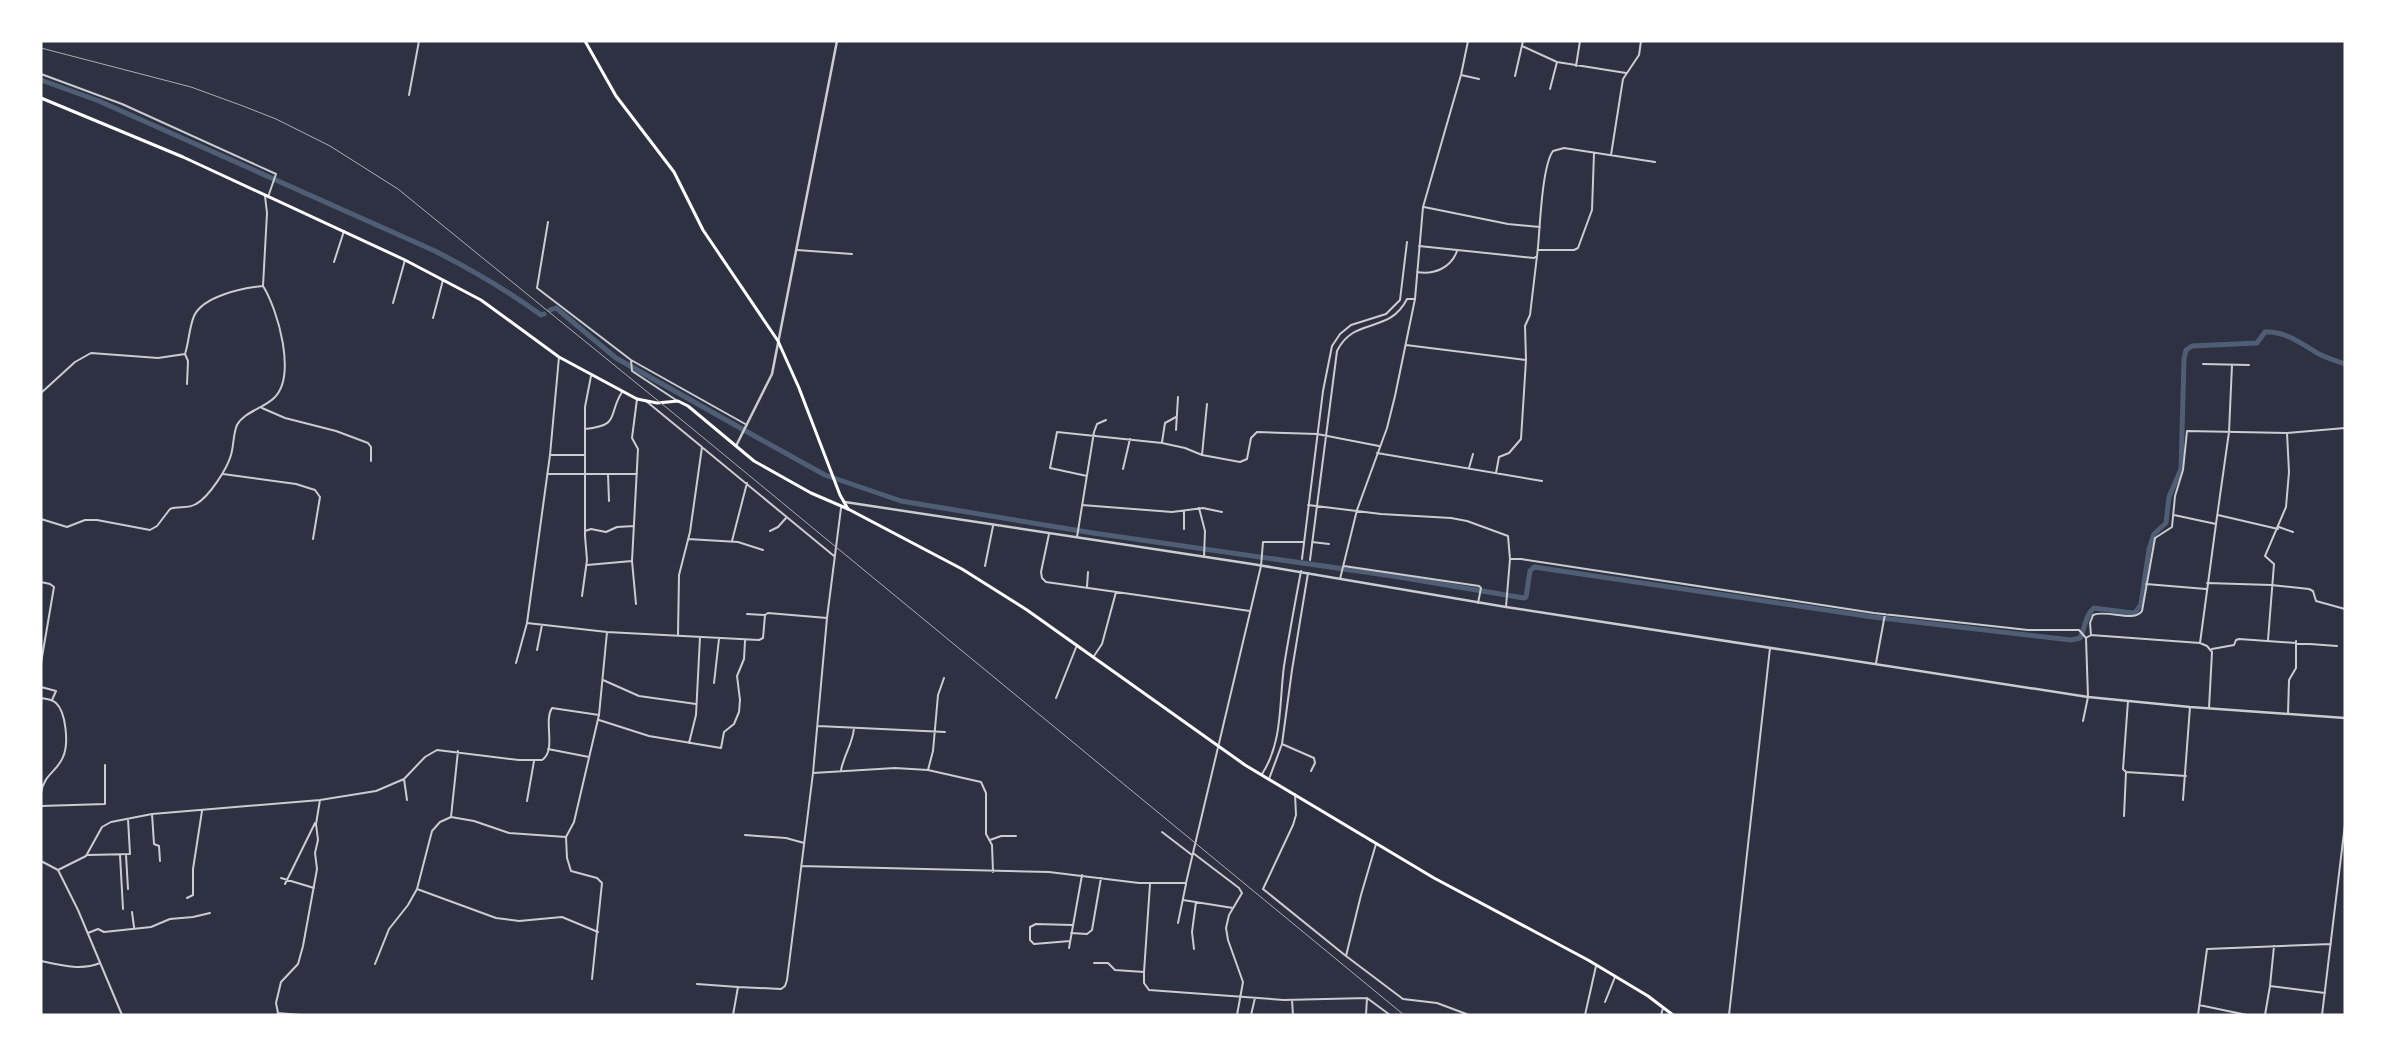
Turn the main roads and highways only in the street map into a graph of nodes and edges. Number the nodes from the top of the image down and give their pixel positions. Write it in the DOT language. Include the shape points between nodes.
graph roads {
  1 [pos="585,41"];
  2 [pos="41,98"];
  3 [pos="848,509"];
  4 [pos="1673,1015"];
  1 -- 3 [label="main road" via="622,103 674,172 703,230 778,341"];
  2 -- 3 [label="main road" via="118,128 405,260 480,300 591,376 646,402 678,401 694,410 754,461"];
  3 -- 4 [label="main road" via="977,578 1094,656 1261,775 1434,878 1648,996"];
}
